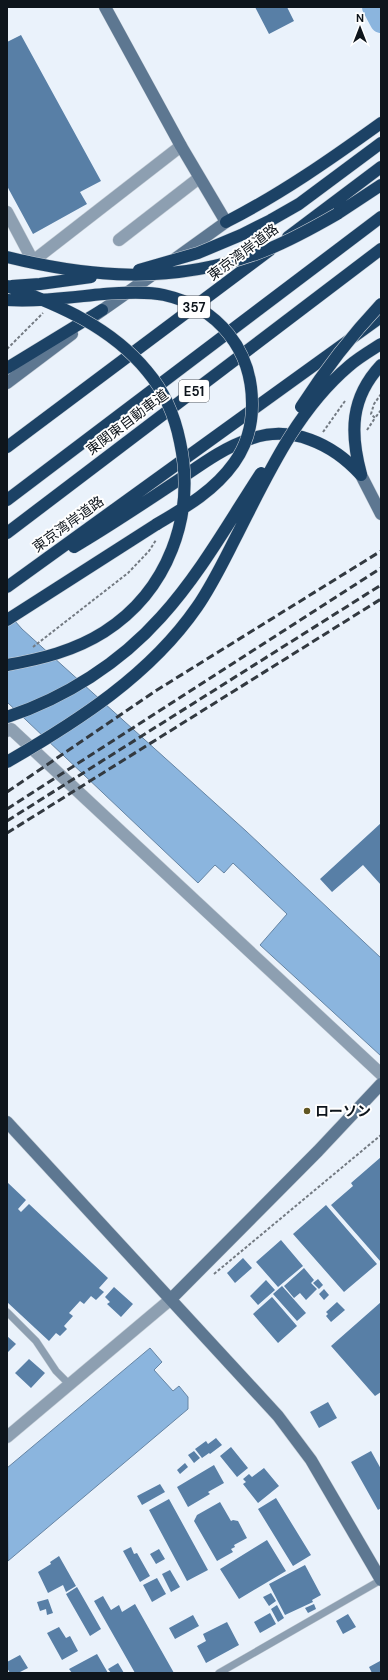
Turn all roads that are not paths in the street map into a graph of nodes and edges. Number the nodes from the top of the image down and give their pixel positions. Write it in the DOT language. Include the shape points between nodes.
graph roads {
  1 [pos="105,7"];
  2 [pos="381,123"];
  3 [pos="380,144"];
  4 [pos="181,146"];
  5 [pos="381,167"];
  6 [pos="199,178"];
  7 [pos="381,185"];
  8 [pos="7,212"];
  9 [pos="381,217"];
  10 [pos="226,222"];
  11 [pos="119,240"];
  12 [pos="381,249"];
  13 [pos="7,257"];
  14 [pos="7,286"];
  15 [pos="7,300"];
  16 [pos="381,304"];
  17 [pos="102,310"];
  18 [pos="381,317"];
  19 [pos="381,344"];
  20 [pos="381,365"];
  21 [pos="7,368"];
  22 [pos="7,383"];
  23 [pos="7,447"];
  24 [pos="361,475"];
  25 [pos="7,500"];
  26 [pos="381,514"];
  27 [pos="7,533"];
  28 [pos="8,586"];
  29 [pos="7,620"];
  30 [pos="7,665"];
  31 [pos="7,717"];
  32 [pos="75,719"];
  33 [pos="7,731"];
  34 [pos="7,757"];
  35 [pos="7,762"];
  36 [pos="381,1074"];
  37 [pos="381,1084"];
  38 [pos="7,1122"];
  39 [pos="171,1298"];
  40 [pos="7,1312"];
  41 [pos="69,1384"];
  42 [pos="7,1437"];
  43 [pos="381,1580"];
  44 [pos="219,1673"];
  1 -- 4 [label="street"];
  2 -- 10 [label="highway" via="288,188"];
  3 -- 14 [label="highway, bridge" via="299,204 241,235 198,253 136,270 40,284"];
  4 -- 6 [label="street"];
  4 -- 8 [label="street" via="33,260"];
  5 -- 23 [label="highway, 東京湾岸道路 / 357"];
  6 -- 10 [label="street"];
  6 -- 11 [label="street"];
  7 -- 13 [label="highway, bridge" via="337,214 287,241 256,254 199,269 158,274 95,274"];
  9 -- 25 [label="highway, 東関東自動車道 / E51, bridge"];
  10 -- 17 [label="street"];
  12 -- 27 [label="highway, 東関東自動車道 / E51, bridge"];
  14 -- 30 [label="highway, bridge" via="51,302 96,326 126,348 148,372 160,390 175,422 182,453 185,489 182,518 170,554 155,582 139,602 104,632 80,645 36,660"];
  15 -- 29 [label="highway, bridge" via="143,293 182,300 209,315 229,334 244,360 252,392 252,414 243,447 225,475 213,487 191,504 111,552"];
  16 -- 31 [label="highway, bridge" via="313,388 197,572 160,618 116,658 91,676 45,702"];
  17 -- 21 [label="highway"];
  17 -- 22 [label="street"];
  18 -- 28 [label="highway, 東京湾岸道路"];
  19 -- 32 [label="highway, bridge" via="349,365 300,420 272,466 213,581 184,626 135,676"];
  20 -- 24 [label="highway" via="364,386 355,415 355,450"];
  24 -- 26 [label="street"];
  24 -- 28 [label="highway" via="336,452 304,437 274,434 250,439 228,448 116,522"];
  32 -- 34 [label="highway, bridge"];
  32 -- 35 [label="highway, bridge"];
  33 -- 36 [label="street" via="11,729"];
  37 -- 39 [label="street"];
  38 -- 39 [label="street"];
  39 -- 41 [label="street"];
  39 -- 43 [label="street" via="296,1438 328,1487"];
  40 -- 41 [label="lane" via="36,1341 56,1371"];
  41 -- 42 [label="street"];
  43 -- 44 [label="lane"];
}
